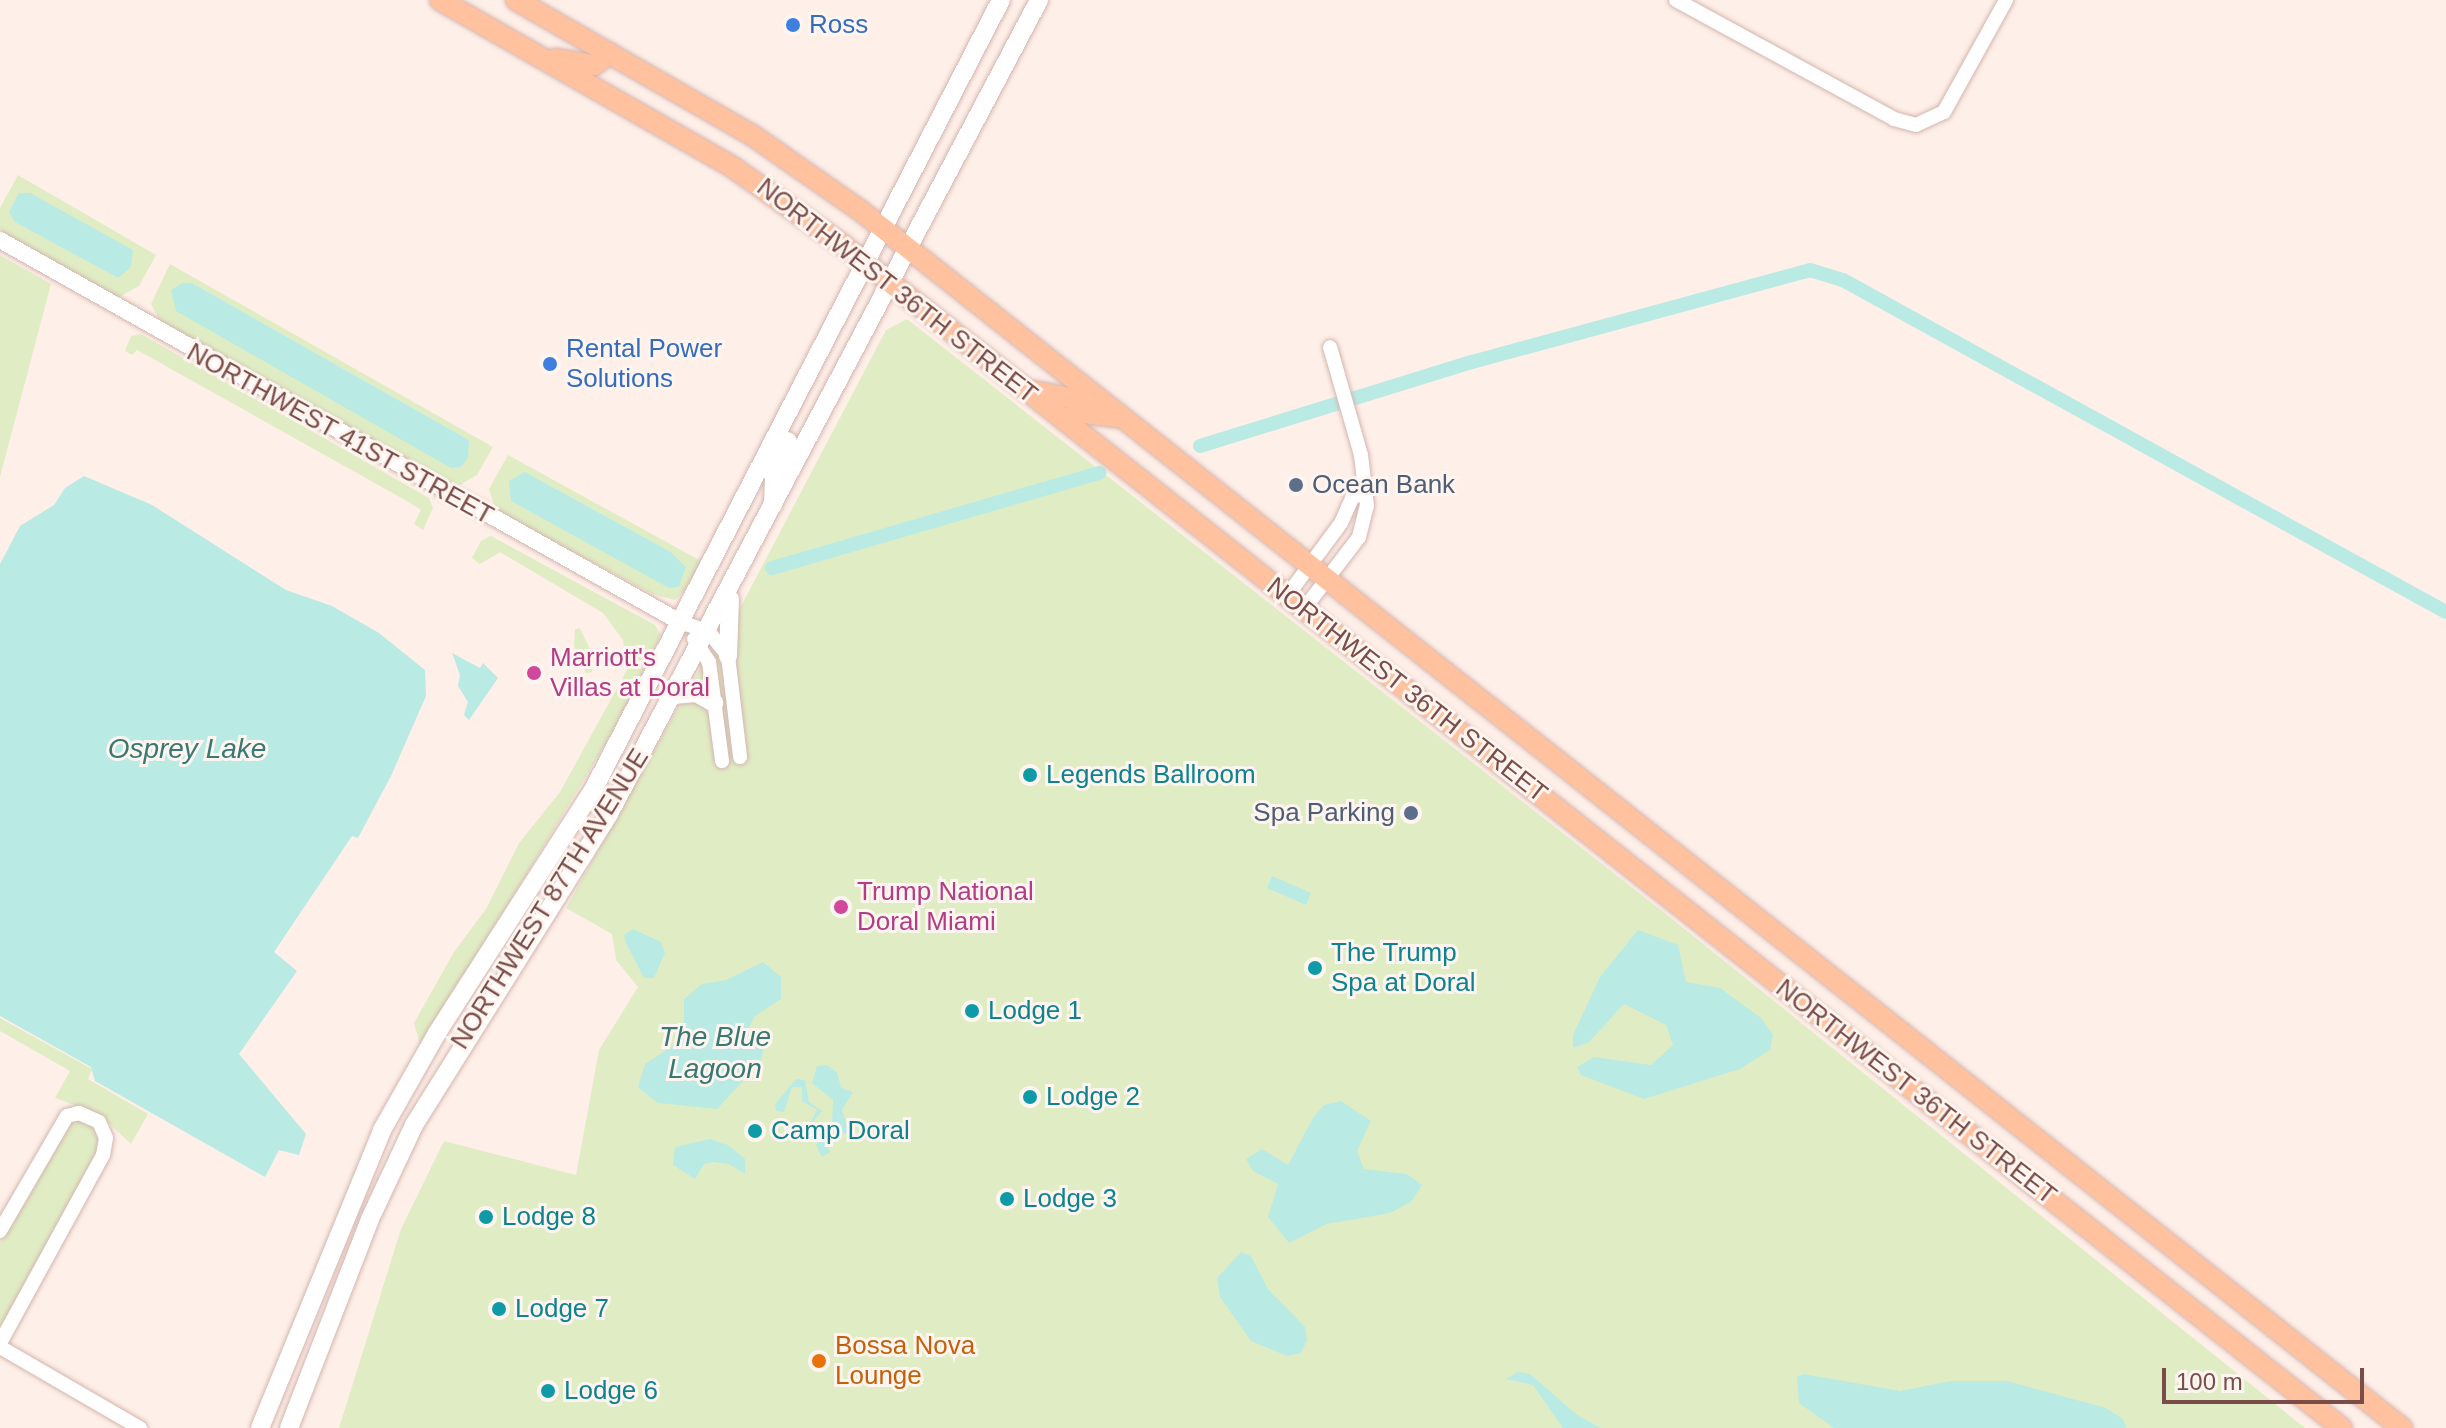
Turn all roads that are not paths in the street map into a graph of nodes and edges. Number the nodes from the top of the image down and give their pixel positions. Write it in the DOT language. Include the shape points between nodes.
graph roads {
  1 [pos="440,0"];
  2 [pos="516,0"];
  3 [pos="1001,0"];
  4 [pos="1039,0"];
  5 [pos="1676,0"];
  6 [pos="2006,0"];
  7 [pos="610,53"];
  8 [pos="540,57"];
  9 [pos="881,228"];
  10 [pos="0,240"];
  11 [pos="909,250"];
  12 [pos="865,263"];
  13 [pos="891,283"];
  14 [pos="1330,347"];
  15 [pos="1025,389"];
  16 [pos="1092,395"];
  17 [pos="1121,418"];
  18 [pos="1064,420"];
  19 [pos="785,421"];
  20 [pos="1365,491"];
  21 [pos="772,511"];
  22 [pos="1309,565"];
  23 [pos="1327,580"];
  24 [pos="731,590"];
  25 [pos="1287,596"];
  26 [pos="1304,609"];
  27 [pos="682,623"];
  28 [pos="704,638"];
  29 [pos="728,656"];
  30 [pos="673,695"];
  31 [pos="714,703"];
  32 [pos="740,757"];
  33 [pos="722,761"];
  34 [pos="1642,829"];
  35 [pos="1618,857"];
  36 [pos="1954,1075"];
  37 [pos="406,1087"];
  38 [pos="427,1101"];
  39 [pos="1930,1103"];
  40 [pos="2108,1196"];
  41 [pos="2084,1225"];
  42 [pos="0,1231"];
  43 [pos="2271,1326"];
  44 [pos="0,1345"];
  45 [pos="2247,1353"];
  46 [pos="140,1428"];
  47 [pos="260,1428"];
  48 [pos="289,1428"];
  49 [pos="2342,1428"];
  50 [pos="2402,1428"];
  1 -- 8 [label="main road, NORTHWEST 36TH STREET"];
  2 -- 7 [label="main road, NORTHWEST 36TH STREET"];
  3 -- 9 [label="main road, NORTHWEST 87TH AVENUE"];
  4 -- 11 [label="main road, NORTHWEST 87TH AVENUE"];
  5 -- 6 [label="street" via="1894,119 1924,124 1948,106"];
  7 -- 8 [label="main road" via="594,65"];
  7 -- 9 [label="main road, NORTHWEST 36TH STREET" via="762,142"];
  8 -- 12 [label="main road, NORTHWEST 36TH STREET" via="734,168"];
  9 -- 11 [label="main road, NORTHWEST 36TH STREET"];
  9 -- 12 [label="main road, NORTHWEST 87TH AVENUE"];
  10 -- 27 [label="street, NORTHWEST 41ST STREET"];
  11 -- 13 [label="main road, NORTHWEST 87TH AVENUE"];
  11 -- 16 [label="main road, NORTHWEST 36TH STREET"];
  12 -- 13 [label="main road, NORTHWEST 36TH STREET"];
  12 -- 19 [label="main road, NORTHWEST 87TH AVENUE"];
  13 -- 15 [label="main road, NORTHWEST 36TH STREET"];
  13 -- 21 [label="main road, NORTHWEST 87TH AVENUE"];
  14 -- 20 [label="street" via="1354,427"];
  15 -- 16 [label="main road" via="1065,398"];
  15 -- 18 [label="main road, NORTHWEST 36TH STREET"];
  16 -- 17 [label="main road, NORTHWEST 36TH STREET"];
  17 -- 18 [label="main road" via="1083,413"];
  17 -- 22 [label="main road, NORTHWEST 36TH STREET"];
  18 -- 25 [label="main road, NORTHWEST 36TH STREET"];
  19 -- 21 [label="main road" via="789,438 774,470"];
  19 -- 27 [label="main road, NORTHWEST 87TH AVENUE"];
  20 -- 22 [label="street" via="1352,498"];
  20 -- 23 [label="street" via="1359,537"];
  21 -- 24 [label="main road, NORTHWEST 87TH AVENUE"];
  22 -- 23 [label="main road, NORTHWEST 36TH STREET"];
  22 -- 25 [label="street"];
  23 -- 26 [label="street"];
  23 -- 34 [label="main road, NORTHWEST 36TH STREET"];
  24 -- 28 [label="main road, NORTHWEST 87TH AVENUE"];
  24 -- 29 [label="main road"];
  25 -- 26 [label="main road, NORTHWEST 36TH STREET"];
  26 -- 35 [label="main road, NORTHWEST 36TH STREET"];
  27 -- 28 [label="street, NORTHWEST 41ST STREET"];
  27 -- 37 [label="main road, NORTHWEST 87TH AVENUE" via="587,801"];
  28 -- 29 [label="street, NORTHWEST 41ST STREET"];
  28 -- 30 [label="main road, NORTHWEST 87TH AVENUE"];
  28 -- 31 [label="street, NORTHWEST 41ST STREET"];
  29 -- 32 [label="street"];
  30 -- 31 [label="main road" via="696,693"];
  30 -- 38 [label="main road, NORTHWEST 87TH AVENUE" via="594,839"];
  31 -- 33 [label="street, NORTHWEST 41ST STREET"];
  34 -- 35 [label="main road"];
  34 -- 36 [label="main road, NORTHWEST 36TH STREET"];
  35 -- 39 [label="main road, NORTHWEST 36TH STREET"];
  36 -- 39 [label="main road"];
  36 -- 40 [label="main road, NORTHWEST 36TH STREET"];
  37 -- 38 [label="main road"];
  37 -- 47 [label="main road, NORTHWEST 87TH AVENUE" via="352,1198"];
  38 -- 48 [label="main road, NORTHWEST 87TH AVENUE" via="370,1219"];
  39 -- 41 [label="main road, NORTHWEST 36TH STREET"];
  40 -- 41 [label="main road"];
  40 -- 43 [label="main road, NORTHWEST 36TH STREET"];
  41 -- 45 [label="main road, NORTHWEST 36TH STREET"];
  42 -- 44 [label="street" via="67,1116 87,1115 99,1122 106,1134 103,1155"];
  43 -- 45 [label="main road"];
  43 -- 50 [label="main road, NORTHWEST 36TH STREET"];
  44 -- 46 [label="street"];
  45 -- 49 [label="main road, NORTHWEST 36TH STREET"];
}
